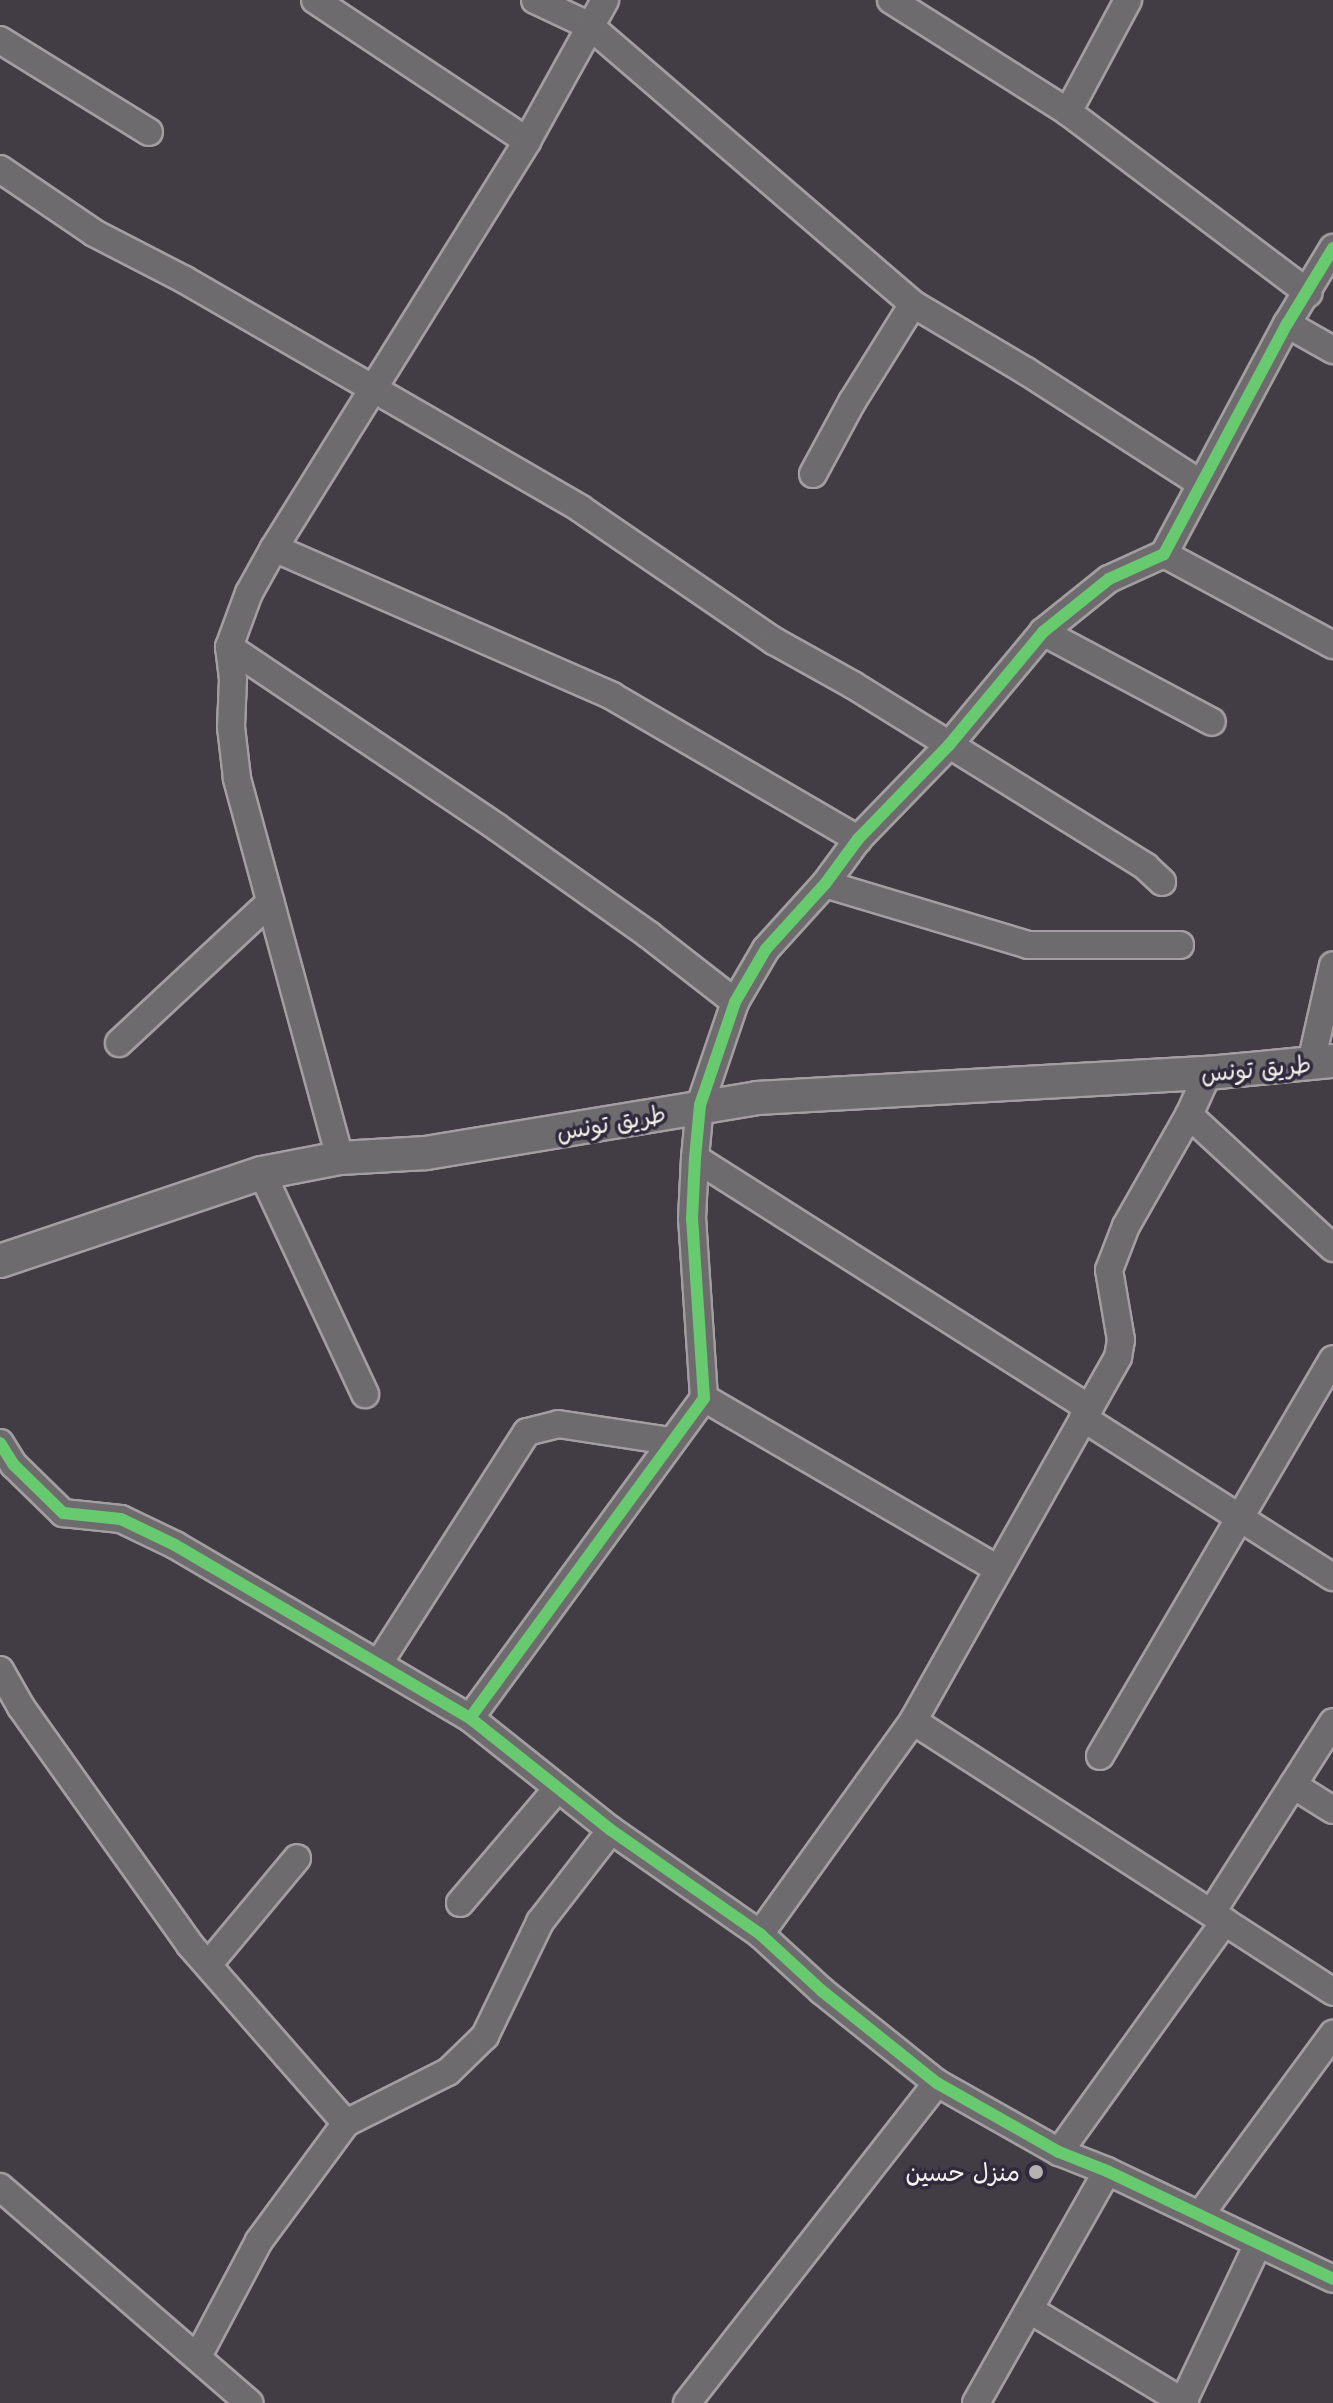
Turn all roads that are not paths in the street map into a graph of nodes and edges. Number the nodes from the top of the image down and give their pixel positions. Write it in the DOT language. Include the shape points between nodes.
graph roads {
  1 [pos="315,0"];
  2 [pos="535,0"];
  3 [pos="605,0"];
  4 [pos="891,0"];
  5 [pos="1128,0"];
  6 [pos="590,26"];
  7 [pos="0,40"];
  8 [pos="1068,112"];
  9 [pos="149,132"];
  10 [pos="527,141"];
  11 [pos="0,169"];
  12 [pos="1333,248"];
  13 [pos="1308,293"];
  14 [pos="913,304"];
  15 [pos="1287,324"];
  16 [pos="1333,350"];
  17 [pos="372,386"];
  18 [pos="813,474"];
  19 [pos="1200,483"];
  20 [pos="274,548"];
  21 [pos="1164,554"];
  22 [pos="1043,632"];
  23 [pos="1333,645"];
  24 [pos="229,647"];
  25 [pos="1212,722"];
  26 [pos="949,745"];
  27 [pos="858,839"];
  28 [pos="1162,882"];
  29 [pos="825,884"];
  30 [pos="270,902"];
  31 [pos="1180,945"];
  32 [pos="1333,965"];
  33 [pos="735,1002"];
  34 [pos="119,1043"];
  35 [pos="1322,1062"];
  36 [pos="1208,1073"];
  37 [pos="700,1105"];
  38 [pos="1189,1115"];
  39 [pos="340,1158"];
  40 [pos="695,1158"];
  41 [pos="262,1173"];
  42 [pos="1333,1248"];
  43 [pos="0,1261"];
  44 [pos="1333,1359"];
  45 [pos="365,1394"];
  46 [pos="704,1398"];
  47 [pos="1086,1413"];
  48 [pos="671,1441"];
  49 [pos="0,1443"];
  50 [pos="1239,1515"];
  51 [pos="998,1569"];
  52 [pos="1333,1577"];
  53 [pos="379,1663"];
  54 [pos="0,1670"];
  55 [pos="470,1718"];
  56 [pos="913,1721"];
  57 [pos="1333,1722"];
  58 [pos="1100,1756"];
  59 [pos="1293,1785"];
  60 [pos="557,1789"];
  61 [pos="1333,1810"];
  62 [pos="611,1830"];
  63 [pos="297,1858"];
  64 [pos="460,1903"];
  65 [pos="1219,1916"];
  66 [pos="760,1934"];
  67 [pos="208,1965"];
  68 [pos="1333,1992"];
  69 [pos="1333,2034"];
  70 [pos="937,2083"];
  71 [pos="346,2123"];
  72 [pos="1059,2152"];
  73 [pos="1107,2171"];
  74 [pos="0,2187"];
  75 [pos="1200,2215"];
  76 [pos="1258,2244"];
  77 [pos="1333,2279"];
  78 [pos="1030,2310"];
  79 [pos="198,2356"];
  80 [pos="1184,2402"];
  81 [pos="249,2403"];
  82 [pos="687,2403"];
  83 [pos="976,2403"];
  1 -- 10 [label="street"];
  2 -- 6 [label="street"];
  3 -- 6 [label="street"];
  4 -- 8 [label="street"];
  5 -- 8 [label="street"];
  6 -- 10 [label="street"];
  6 -- 14 [label="street"];
  7 -- 9 [label="street"];
  8 -- 13 [label="street"];
  10 -- 17 [label="street"];
  11 -- 17 [label="street" via="94,233"];
  12 -- 13 [label="street"];
  13 -- 15 [label="street"];
  14 -- 18 [label="street"];
  14 -- 19 [label="street"];
  15 -- 16 [label="street"];
  15 -- 19 [label="street"];
  17 -- 20 [label="street"];
  17 -- 26 [label="street" via="581,509 774,641"];
  19 -- 21 [label="street"];
  20 -- 24 [label="street" via="249,593"];
  20 -- 27 [label="street" via="612,696"];
  21 -- 22 [label="street" via="1109,579"];
  21 -- 23 [label="street"];
  22 -- 25 [label="street"];
  22 -- 26 [label="street"];
  24 -- 30 [label="street" via="237,778"];
  24 -- 33 [label="street" via="498,828"];
  26 -- 27 [label="street"];
  26 -- 28 [label="street"];
  27 -- 29 [label="street"];
  29 -- 31 [label="street" via="1028,945"];
  29 -- 33 [label="street" via="766,949"];
  30 -- 34 [label="street"];
  30 -- 39 [label="street"];
  32 -- 35 [label="street"];
  33 -- 37 [label="street"];
  35 -- 36 [label="main road, طريق تونس"];
  36 -- 37 [label="main road, طريق تونس"];
  36 -- 38 [label="street"];
  37 -- 39 [label="main road, طريق تونس" via="440,1151"];
  37 -- 40 [label="street"];
  38 -- 42 [label="street"];
  38 -- 47 [label="street" via="1140,1198 1109,1270 1121,1340 1118,1357"];
  39 -- 41 [label="main road, طريق تونس"];
  40 -- 46 [label="street" via="692,1219"];
  40 -- 47 [label="street"];
  41 -- 43 [label="main road, طريق تونس"];
  41 -- 45 [label="street"];
  44 -- 50 [label="street"];
  46 -- 48 [label="street"];
  46 -- 51 [label="street"];
  47 -- 50 [label="street"];
  47 -- 51 [label="street"];
  48 -- 53 [label="street" via="558,1424 527,1432"];
  48 -- 55 [label="street"];
  49 -- 53 [label="street" via="14,1465 63,1513 121,1519 256,1589"];
  50 -- 52 [label="street"];
  50 -- 58 [label="street"];
  51 -- 56 [label="street"];
  53 -- 55 [label="street"];
  54 -- 67 [label="street" via="21,1707"];
  55 -- 60 [label="street"];
  56 -- 65 [label="street"];
  56 -- 66 [label="street"];
  57 -- 59 [label="street"];
  59 -- 61 [label="street"];
  59 -- 65 [label="street"];
  60 -- 62 [label="street"];
  60 -- 64 [label="street"];
  62 -- 66 [label="street"];
  62 -- 71 [label="street" via="540,1922 485,2036 448,2072"];
  63 -- 67 [label="street"];
  65 -- 68 [label="street"];
  65 -- 72 [label="street"];
  66 -- 70 [label="street"];
  67 -- 71 [label="street"];
  69 -- 75 [label="street"];
  70 -- 72 [label="street"];
  70 -- 82 [label="street"];
  71 -- 79 [label="street" via="259,2241"];
  72 -- 73 [label="street"];
  73 -- 75 [label="street"];
  73 -- 78 [label="street"];
  74 -- 79 [label="street"];
  75 -- 76 [label="street"];
  76 -- 77 [label="street"];
  76 -- 80 [label="street"];
  78 -- 80 [label="street"];
  78 -- 83 [label="street"];
  79 -- 81 [label="street"];
}
